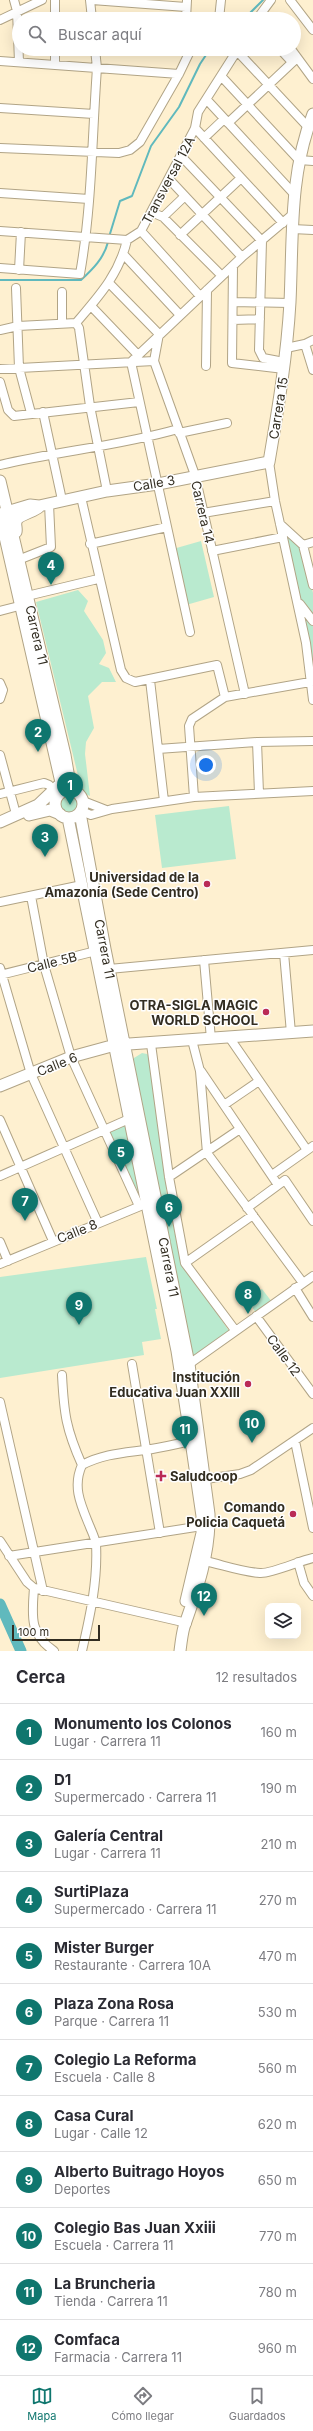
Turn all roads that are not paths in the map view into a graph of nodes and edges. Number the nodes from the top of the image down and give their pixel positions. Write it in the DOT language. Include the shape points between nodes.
graph roads {
  1 [pos="42,0"];
  2 [pos="55,0"];
  3 [pos="91,0"];
  4 [pos="220,0"];
  5 [pos="272,0"];
  6 [pos="290,0"];
  7 [pos="17,4"];
  8 [pos="187,4"];
  9 [pos="264,11"];
  10 [pos="55,12"];
  11 [pos="92,12"];
  12 [pos="219,12"];
  13 [pos="299,12"];
  14 [pos="301,14"];
  15 [pos="0,20"];
  16 [pos="313,30"];
  17 [pos="19,56"];
  18 [pos="55,56"];
  19 [pos="96,56"];
  20 [pos="188,56"];
  21 [pos="233,56"];
  22 [pos="242,56"];
  23 [pos="290,56"];
  24 [pos="294,56"];
  25 [pos="295,60"];
  26 [pos="0,61"];
  27 [pos="19,62"];
  28 [pos="54,65"];
  29 [pos="98,68"];
  30 [pos="179,74"];
  31 [pos="221,76"];
  32 [pos="313,80"];
  33 [pos="268,85"];
  34 [pos="207,100"];
  35 [pos="247,105"];
  36 [pos="0,108"];
  37 [pos="94,114"];
  38 [pos="313,114"];
  39 [pos="226,121"];
  40 [pos="308,127"];
  41 [pos="195,128"];
  42 [pos="204,138"];
  43 [pos="0,148"];
  44 [pos="92,153"];
  45 [pos="181,156"];
  46 [pos="299,160"];
  47 [pos="313,162"];
  48 [pos="241,178"];
  49 [pos="169,179"];
  50 [pos="0,193"];
  51 [pos="295,195"];
  52 [pos="185,196"];
  53 [pos="221,197"];
  54 [pos="89,199"];
  55 [pos="151,212"];
  56 [pos="202,214"];
  57 [pos="163,216"];
  58 [pos="287,226"];
  59 [pos="313,230"];
  60 [pos="0,231"];
  61 [pos="142,231"];
  62 [pos="21,232"];
  63 [pos="180,235"];
  64 [pos="86,237"];
  65 [pos="127,240"];
  66 [pos="262,241"];
  67 [pos="124,255"];
  68 [pos="242,258"];
  69 [pos="233,266"];
  70 [pos="0,268"];
  71 [pos="19,270"];
  72 [pos="222,276"];
  73 [pos="110,284"];
  74 [pos="16,288"];
  75 [pos="207,290"];
  76 [pos="62,292"];
  77 [pos="200,296"];
  78 [pos="233,302"];
  79 [pos="261,303"];
  80 [pos="290,303"];
  81 [pos="91,306"];
  82 [pos="180,315"];
  83 [pos="260,319"];
  84 [pos="233,320"];
  85 [pos="62,323"];
  86 [pos="76,324"];
  87 [pos="18,326"];
  88 [pos="0,330"];
  89 [pos="159,334"];
  90 [pos="313,340"];
  91 [pos="305,344"];
  92 [pos="286,348"];
  93 [pos="137,354"];
  94 [pos="154,361"];
  95 [pos="131,362"];
  96 [pos="84,364"];
  97 [pos="206,366"];
  98 [pos="284,366"];
  99 [pos="19,368"];
  100 [pos="0,369"];
  101 [pos="313,370"];
  102 [pos="0,382"];
  103 [pos="139,402"];
  104 [pos="90,406"];
  105 [pos="43,412"];
  106 [pos="31,413"];
  107 [pos="227,424"];
  108 [pos="178,431"];
  109 [pos="148,438"];
  110 [pos="100,447"];
  111 [pos="52,453"];
  112 [pos="270,462"];
  113 [pos="0,465"];
  114 [pos="195,475"];
  115 [pos="0,481"];
  116 [pos="158,484"];
  117 [pos="107,491"];
  118 [pos="81,497"];
  119 [pos="62,500"];
  120 [pos="275,501"];
  121 [pos="44,505"];
  122 [pos="204,513"];
  123 [pos="3,514"];
  124 [pos="280,524"];
  125 [pos="167,527"];
  126 [pos="283,537"];
  127 [pos="14,539"];
  128 [pos="313,542"];
  129 [pos="90,544"];
  130 [pos="303,545"];
  131 [pos="212,551"];
  132 [pos="15,562"];
  133 [pos="98,579"];
  134 [pos="313,585"];
  135 [pos="27,596"];
  136 [pos="298,602"];
  137 [pos="19,606"];
  138 [pos="0,611"];
  139 [pos="313,620"];
  140 [pos="190,632"];
  141 [pos="150,680"];
  142 [pos="0,683"];
  143 [pos="311,686"];
  144 [pos="245,694"];
  145 [pos="225,697"];
  146 [pos="1,698"];
  147 [pos="313,700"];
  148 [pos="313,740"];
  149 [pos="257,742"];
  150 [pos="191,745"];
  151 [pos="158,749"];
  152 [pos="0,755"];
  153 [pos="62,790"];
  154 [pos="313,791"];
  155 [pos="9,792"];
  156 [pos="259,793"];
  157 [pos="0,794"];
  158 [pos="194,797"];
  159 [pos="164,801"];
  160 [pos="81,808"];
  161 [pos="16,814"];
  162 [pos="64,816"];
  163 [pos="0,822"];
  164 [pos="0,829"];
  165 [pos="82,885"];
  166 [pos="31,896"];
  167 [pos="0,902"];
  168 [pos="100,950"];
  169 [pos="313,950"];
  170 [pos="284,952"];
  171 [pos="204,960"];
  172 [pos="44,965"];
  173 [pos="109,969"];
  174 [pos="0,972"];
  175 [pos="313,1031"];
  176 [pos="291,1033"];
  177 [pos="229,1037"];
  178 [pos="211,1038"];
  179 [pos="192,1040"];
  180 [pos="151,1044"];
  181 [pos="119,1045"];
  182 [pos="71,1057"];
  183 [pos="129,1069"];
  184 [pos="200,1071"];
  185 [pos="31,1074"];
  186 [pos="259,1081"];
  187 [pos="0,1086"];
  188 [pos="224,1105"];
  189 [pos="129,1119"];
  190 [pos="0,1120"];
  191 [pos="104,1129"];
  192 [pos="240,1129"];
  193 [pos="64,1147"];
  194 [pos="310,1148"];
  195 [pos="207,1153"];
  196 [pos="21,1167"];
  197 [pos="272,1175"];
  198 [pos="0,1176"];
  199 [pos="169,1177"];
  200 [pos="278,1185"];
  201 [pos="147,1204"];
  202 [pos="247,1208"];
  203 [pos="253,1215"];
  204 [pos="313,1221"];
  205 [pos="98,1223"];
  206 [pos="53,1241"];
  207 [pos="0,1242"];
  208 [pos="4,1263"];
  209 [pos="185,1263"];
  210 [pos="313,1276"];
  211 [pos="303,1283"];
  212 [pos="295,1288"];
  213 [pos="256,1316"];
  214 [pos="313,1317"];
  215 [pos="235,1330"];
  216 [pos="132,1364"];
  217 [pos="184,1368"];
  218 [pos="62,1375"];
  219 [pos="313,1394"];
  220 [pos="0,1402"];
  221 [pos="313,1428"];
  222 [pos="191,1441"];
  223 [pos="295,1441"];
  224 [pos="146,1450"];
  225 [pos="82,1465"];
  226 [pos="200,1479"];
  227 [pos="202,1526"];
  228 [pos="313,1528"];
  229 [pos="160,1533"];
  230 [pos="0,1541"];
  231 [pos="96,1542"];
  232 [pos="36,1552"];
  233 [pos="9,1556"];
  234 [pos="313,1558"];
  235 [pos="205,1561"];
  236 [pos="298,1562"];
  237 [pos="34,1588"];
  238 [pos="43,1591"];
  239 [pos="313,1596"];
  240 [pos="94,1602"];
  241 [pos="184,1627"];
  242 [pos="54,1651"];
  243 [pos="82,1651"];
  244 [pos="180,1651"];
  1 -- 7 [label="street"];
  2 -- 10 [label="street"];
  3 -- 8 [label="street"];
  3 -- 11 [label="street"];
  4 -- 12 [label="street"];
  5 -- 9 [label="street"];
  6 -- 13 [label="street"];
  7 -- 15 [label="street"];
  14 -- 16 [label="street"];
  17 -- 27 [label="street"];
  18 -- 28 [label="street"];
  19 -- 29 [label="street"];
  20 -- 30 [label="street"];
  21 -- 31 [label="street, Transversal 12A"];
  22 -- 33 [label="street"];
  23 -- 25 [label="street"];
  24 -- 25 [label="street"];
  25 -- 32 [label="street"];
  25 -- 33 [label="street"];
  26 -- 27 [label="street"];
  27 -- 28 [label="street"];
  28 -- 29 [label="street"];
  29 -- 30 [label="street"];
  29 -- 37 [label="street"];
  30 -- 44 [label="street" via="140,142 119,154"];
  31 -- 34 [label="street, Transversal 12A"];
  31 -- 35 [label="street"];
  33 -- 35 [label="street"];
  33 -- 40 [label="street"];
  34 -- 39 [label="street"];
  34 -- 41 [label="street, Transversal 12A" via="198,112"];
  35 -- 39 [label="street"];
  35 -- 46 [label="street"];
  36 -- 37 [label="street"];
  37 -- 44 [label="street"];
  38 -- 40 [label="main road, Carrera 15"];
  39 -- 42 [label="street"];
  39 -- 51 [label="street"];
  40 -- 46 [label="main road, Carrera 15"];
  41 -- 42 [label="street"];
  41 -- 45 [label="street, Transversal 12A"];
  42 -- 48 [label="street"];
  43 -- 44 [label="street"];
  44 -- 54 [label="street"];
  45 -- 49 [label="street, Transversal 12A"];
  45 -- 53 [label="street"];
  46 -- 47 [label="street"];
  46 -- 51 [label="main road, Carrera 15"];
  48 -- 53 [label="street"];
  48 -- 58 [label="street"];
  49 -- 52 [label="street"];
  49 -- 55 [label="street, Transversal 12A"];
  50 -- 54 [label="street"];
  51 -- 58 [label="main road, Carrera 15" via="293,214"];
  52 -- 56 [label="street"];
  52 -- 57 [label="street"];
  53 -- 56 [label="street"];
  53 -- 66 [label="street"];
  54 -- 64 [label="street"];
  55 -- 57 [label="street"];
  55 -- 61 [label="street, Transversal 12A"];
  56 -- 63 [label="street"];
  56 -- 68 [label="street"];
  57 -- 63 [label="street"];
  58 -- 59 [label="street"];
  58 -- 66 [label="street"];
  58 -- 80 [label="main road, Carrera 15"];
  60 -- 62 [label="street"];
  61 -- 65 [label="street, Transversal 12A"];
  61 -- 77 [label="street"];
  62 -- 64 [label="street"];
  62 -- 71 [label="street"];
  63 -- 72 [label="street"];
  64 -- 65 [label="street"];
  64 -- 71 [label="street" via="80,274"];
  65 -- 67 [label="street"];
  66 -- 68 [label="street"];
  66 -- 79 [label="street"];
  67 -- 73 [label="street"];
  67 -- 82 [label="street"];
  68 -- 69 [label="street"];
  69 -- 72 [label="street"];
  69 -- 78 [label="street"];
  70 -- 71 [label="street"];
  72 -- 75 [label="street"];
  73 -- 81 [label="street"];
  73 -- 89 [label="street"];
  74 -- 87 [label="street"];
  75 -- 77 [label="street"];
  75 -- 97 [label="street"];
  76 -- 85 [label="street"];
  77 -- 82 [label="street"];
  78 -- 79 [label="street"];
  78 -- 84 [label="street"];
  79 -- 80 [label="street"];
  79 -- 83 [label="street"];
  80 -- 92 [label="main road, Carrera 15"];
  81 -- 86 [label="street"];
  81 -- 93 [label="street"];
  82 -- 89 [label="street"];
  83 -- 84 [label="street"];
  83 -- 98 [label="street" via="260,354 263,358"];
  84 -- 98 [label="street" via="232,363"];
  85 -- 86 [label="street"];
  85 -- 87 [label="street"];
  86 -- 96 [label="street"];
  87 -- 88 [label="street"];
  87 -- 99 [label="street"];
  89 -- 93 [label="street"];
  89 -- 94 [label="street, Carrera 14"];
  90 -- 91 [label="street"];
  91 -- 92 [label="street"];
  91 -- 101 [label="street"];
  92 -- 98 [label="main road, Carrera 15"];
  93 -- 95 [label="street"];
  94 -- 95 [label="street"];
  94 -- 108 [label="street, Carrera 14"];
  95 -- 96 [label="street"];
  95 -- 103 [label="street"];
  96 -- 99 [label="street"];
  96 -- 104 [label="street"];
  98 -- 112 [label="main road, Carrera 15"];
  99 -- 100 [label="street"];
  99 -- 106 [label="street"];
  102 -- 106 [label="street" via="10,414 14,416"];
  103 -- 104 [label="street"];
  103 -- 109 [label="street"];
  104 -- 105 [label="street"];
  104 -- 110 [label="street"];
  105 -- 106 [label="street"];
  105 -- 111 [label="street"];
  107 -- 108 [label="street"];
  108 -- 109 [label="street"];
  108 -- 114 [label="street, Carrera 14"];
  109 -- 110 [label="street"];
  109 -- 116 [label="street"];
  110 -- 111 [label="street"];
  110 -- 117 [label="street"];
  111 -- 113 [label="street"];
  111 -- 119 [label="street"];
  112 -- 114 [label="main road, Calle 3"];
  112 -- 120 [label="street, Carrera 15"];
  114 -- 116 [label="main road, Calle 3"];
  114 -- 122 [label="street, Carrera 14"];
  115 -- 123 [label="main road, Carrera 11"];
  116 -- 117 [label="main road, Calle 3"];
  116 -- 125 [label="street"];
  117 -- 118 [label="main road, Calle 3"];
  118 -- 119 [label="main road, Calle 3"];
  118 -- 129 [label="street"];
  119 -- 121 [label="main road, Calle 3"];
  120 -- 122 [label="street"];
  120 -- 124 [label="street, Carrera 15"];
  121 -- 123 [label="main road, Calle 3" via="30,505"];
  121 -- 127 [label="main road, Calle 3" via="18,518"];
  121 -- 132 [label="street" via="51,547"];
  122 -- 131 [label="street, Carrera 14"];
  123 -- 127 [label="main road, Carrera 11"];
  123 -- 132 [label="main road, Carrera 11"];
  124 -- 126 [label="street, Carrera 15"];
  124 -- 130 [label="street"];
  125 -- 129 [label="street"];
  125 -- 140 [label="street"];
  126 -- 131 [label="street"];
  126 -- 136 [label="street, Carrera 15"];
  127 -- 132 [label="main road, Carrera 11"];
  128 -- 130 [label="street"];
  129 -- 133 [label="street"];
  130 -- 134 [label="street"];
  131 -- 144 [label="street, Carrera 14"];
  132 -- 135 [label="main road, Carrera 11"];
  132 -- 137 [label="main road, Carrera 11"];
  133 -- 135 [label="street"];
  133 -- 141 [label="street" via="121,670 126,678 135,682"];
  135 -- 153 [label="main road, Carrera 11" via="65,755"];
  136 -- 139 [label="street"];
  136 -- 143 [label="street, Carrera 15"];
  137 -- 138 [label="street"];
  137 -- 153 [label="main road, Carrera 11"];
  141 -- 145 [label="street" via="217,665"];
  141 -- 151 [label="street"];
  142 -- 146 [label="street"];
  143 -- 144 [label="street"];
  143 -- 147 [label="street, Carrera 15"];
  144 -- 145 [label="street"];
  145 -- 150 [label="street" via="189,722"];
  148 -- 149 [label="street"];
  149 -- 150 [label="street"];
  149 -- 156 [label="street"];
  150 -- 151 [label="street"];
  150 -- 158 [label="street"];
  151 -- 159 [label="street"];
  152 -- 155 [label="street"];
  153 -- 155 [label="street" via="44,783"];
  153 -- 160 [label="main road" via="76,792"];
  153 -- 161 [label="main road" via="38,805"];
  153 -- 162 [label="main road, Carrera 11" via="55,802"];
  154 -- 156 [label="street"];
  155 -- 157 [label="street"];
  155 -- 161 [label="street"];
  156 -- 158 [label="street"];
  158 -- 159 [label="street"];
  159 -- 160 [label="street" via="106,810 91,815"];
  160 -- 162 [label="main road"];
  160 -- 168 [label="main road, Carrera 11"];
  161 -- 163 [label="main road"];
  162 -- 164 [label="main road" via="43,810"];
  162 -- 165 [label="main road, Carrera 11"];
  165 -- 166 [label="street"];
  165 -- 168 [label="main road, Carrera 11"];
  166 -- 167 [label="street"];
  166 -- 172 [label="street"];
  168 -- 172 [label="street, Calle 5B"];
  168 -- 173 [label="main road, Carrera 11"];
  168 -- 181 [label="main road, Carrera 11"];
  169 -- 170 [label="street"];
  170 -- 171 [label="street"];
  170 -- 176 [label="street"];
  171 -- 173 [label="street"];
  171 -- 178 [label="street"];
  172 -- 174 [label="street, Calle 5B"];
  172 -- 182 [label="street"];
  173 -- 181 [label="main road, Carrera 11"];
  174 -- 185 [label="street"];
  175 -- 176 [label="main road, Calle 6"];
  176 -- 177 [label="main road, Calle 6"];
  177 -- 178 [label="main road, Calle 6"];
  177 -- 186 [label="street"];
  178 -- 179 [label="main road, Calle 6"];
  179 -- 180 [label="main road, Calle 6"];
  179 -- 184 [label="street"];
  180 -- 181 [label="main road, Calle 6"];
  180 -- 183 [label="main road" via="133,1056 132,1067"];
  180 -- 199 [label="street"];
  181 -- 182 [label="main road, Calle 6"];
  181 -- 183 [label="main road, Carrera 11"];
  181 -- 189 [label="main road, Carrera 11"];
  182 -- 185 [label="main road, Calle 6"];
  182 -- 191 [label="street"];
  183 -- 201 [label="main road, Carrera 11"];
  184 -- 188 [label="street"];
  184 -- 195 [label="street"];
  185 -- 187 [label="main road, Calle 6"];
  185 -- 193 [label="street"];
  186 -- 188 [label="street"];
  186 -- 194 [label="street"];
  188 -- 192 [label="street"];
  189 -- 191 [label="street"];
  189 -- 201 [label="main road, Carrera 11"];
  190 -- 196 [label="street"];
  191 -- 193 [label="street"];
  191 -- 201 [label="street"];
  192 -- 195 [label="street"];
  192 -- 197 [label="street"];
  193 -- 196 [label="street"];
  193 -- 205 [label="street"];
  194 -- 197 [label="street"];
  195 -- 199 [label="street"];
  195 -- 202 [label="street"];
  196 -- 198 [label="street"];
  196 -- 206 [label="street"];
  197 -- 200 [label="street"];
  199 -- 209 [label="street"];
  200 -- 202 [label="street"];
  200 -- 204 [label="street" via="285,1180"];
  201 -- 205 [label="street, Calle 8"];
  201 -- 217 [label="main road, Carrera 11"];
  202 -- 203 [label="street"];
  203 -- 209 [label="street"];
  203 -- 211 [label="street"];
  205 -- 206 [label="street, Calle 8"];
  206 -- 208 [label="street, Calle 8"];
  207 -- 208 [label="street"];
  209 -- 215 [label="street"];
  210 -- 211 [label="street"];
  211 -- 212 [label="street"];
  212 -- 213 [label="street"];
  212 -- 214 [label="street"];
  213 -- 215 [label="street"];
  213 -- 219 [label="street, Calle 12"];
  215 -- 217 [label="street"];
  216 -- 224 [label="street"];
  217 -- 222 [label="main road, Carrera 11"];
  217 -- 226 [label="main road, Carrera 11"];
  218 -- 225 [label="street" via="68,1433"];
  220 -- 232 [label="street"];
  221 -- 223 [label="street"];
  222 -- 224 [label="street"];
  222 -- 226 [label="main road, Carrera 11"];
  223 -- 226 [label="street" via="252,1470"];
  223 -- 228 [label="street"];
  224 -- 225 [label="street" via="97,1458"];
  224 -- 229 [label="street"];
  225 -- 231 [label="street" via="76,1487"];
  226 -- 227 [label="main road, Carrera 11"];
  226 -- 235 [label="main road, Carrera 11" via="209,1514 210,1538"];
  227 -- 229 [label="street"];
  227 -- 241 [label="main road, Carrera 11"];
  229 -- 231 [label="street"];
  230 -- 233 [label="street"];
  231 -- 232 [label="street"];
  231 -- 240 [label="street"];
  232 -- 233 [label="street"];
  232 -- 238 [label="street"];
  233 -- 237 [label="street"];
  234 -- 236 [label="street"];
  235 -- 236 [label="street" via="260,1574"];
  235 -- 241 [label="main road, Carrera 11"];
  236 -- 239 [label="street" via="304,1583"];
  237 -- 238 [label="street"];
  237 -- 242 [label="street" via="34,1630"];
  238 -- 240 [label="street"];
  240 -- 241 [label="street"];
  240 -- 243 [label="street"];
  241 -- 244 [label="main road, Carrera 11"];
}
